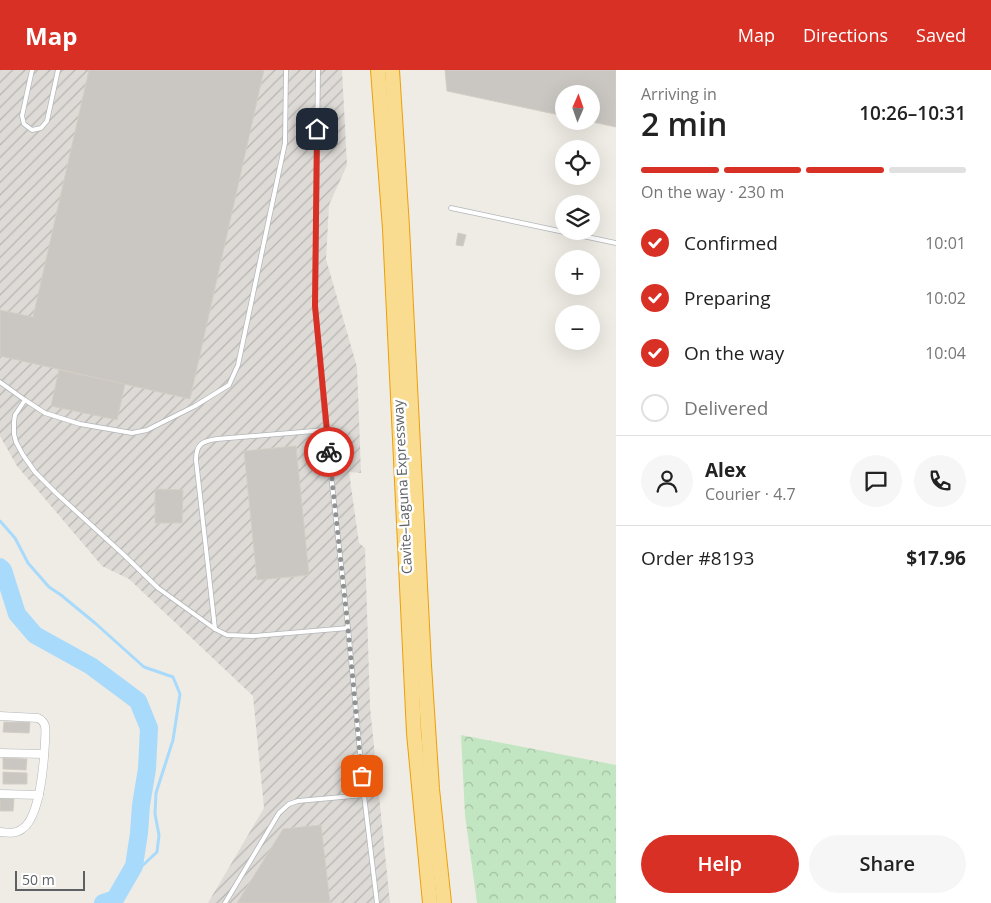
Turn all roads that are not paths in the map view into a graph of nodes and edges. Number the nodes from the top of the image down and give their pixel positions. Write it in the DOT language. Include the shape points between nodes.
graph roads {
  1 [pos="32,70"];
  2 [pos="58,70"];
  3 [pos="286,70"];
  4 [pos="318,70"];
  5 [pos="378,70"];
  6 [pos="392,70"];
  7 [pos="451,208"];
  8 [pos="616,243"];
  9 [pos="0,382"];
  10 [pos="25,400"];
  11 [pos="326,430"];
  12 [pos="348,628"];
  13 [pos="215,629"];
  14 [pos="0,716"];
  15 [pos="0,753"];
  16 [pos="44,754"];
  17 [pos="0,794"];
  18 [pos="38,795"];
  19 [pos="364,795"];
  20 [pos="0,832"];
  21 [pos="225,903"];
  22 [pos="377,903"];
  23 [pos="430,903"];
  24 [pos="444,903"];
  1 -- 2 [label="lane" via="22,116 24,124 32,130 47,122"];
  3 -- 10 [label="lane" via="286,143 238,365 229,385 147,430 132,433 80,424 46,413"];
  4 -- 11 [label="lane" via="315,306"];
  5 -- 23 [label="highway, Cavite–Laguna Expressway" via="390,229 413,714"];
  6 -- 24 [label="highway, Cavite–Laguna Expressway" via="424,664"];
  7 -- 8 [label="lane"];
  9 -- 10 [label="lane"];
  10 -- 13 [label="lane" via="15,415 14,434 35,472 158,588"];
  11 -- 12 [label="lane"];
  11 -- 13 [label="lane" via="217,439 199,446 196,460"];
  12 -- 13 [label="lane" via="253,636 227,635"];
  12 -- 19 [label="lane"];
  14 -- 16 [label="street" via="43,721 46,728"];
  15 -- 16 [label="street"];
  16 -- 18 [label="street"];
  17 -- 18 [label="street"];
  18 -- 20 [label="street" via="32,816 23,829 15,833"];
  19 -- 21 [label="lane" via="289,804 279,813"];
  19 -- 22 [label="lane"];
}
